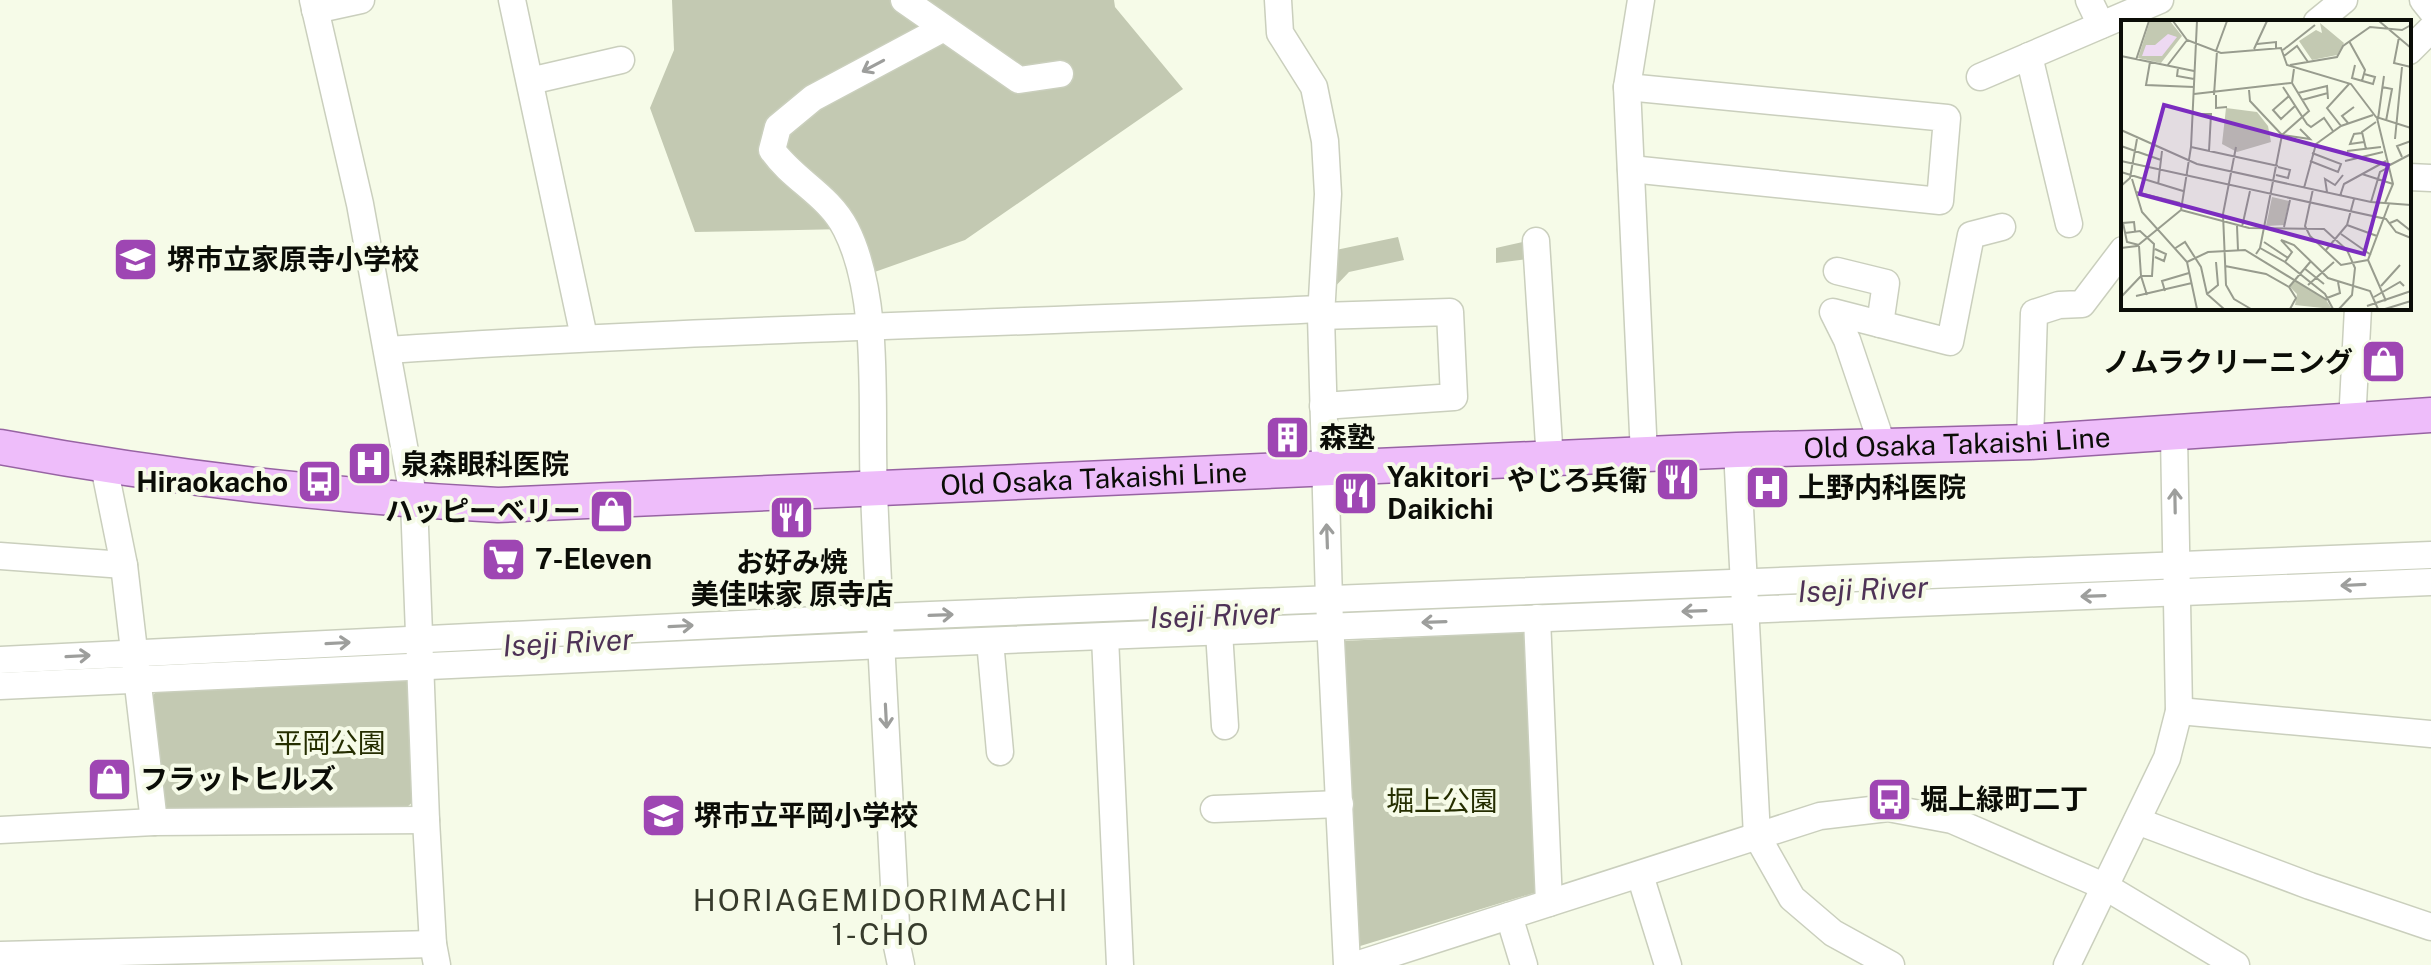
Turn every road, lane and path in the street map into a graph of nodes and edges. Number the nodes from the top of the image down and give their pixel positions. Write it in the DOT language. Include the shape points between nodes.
graph roads {
  1 [pos="361,0"];
  2 [pos="512,0"];
  3 [pos="904,0"];
  4 [pos="1278,0"];
  5 [pos="1641,0"];
  6 [pos="2089,0"];
  7 [pos="2160,0"];
  8 [pos="2344,0"];
  9 [pos="2423,0"];
  10 [pos="314,5"];
  11 [pos="2431,10"];
  12 [pos="2134,17"];
  13 [pos="2121,20"];
  14 [pos="2319,20"];
  15 [pos="2101,25"];
  16 [pos="942,29"];
  17 [pos="2431,29"];
  18 [pos="2411,49"];
  19 [pos="2029,56"];
  20 [pos="621,60"];
  21 [pos="1060,74"];
  22 [pos="1980,77"];
  23 [pos="530,81"];
  24 [pos="1627,87"];
  25 [pos="1631,169"];
  26 [pos="2411,177"];
  27 [pos="2431,178"];
  28 [pos="2069,224"];
  29 [pos="2002,227"];
  30 [pos="1536,241"];
  31 [pos="2121,254"];
  32 [pos="1837,271"];
  33 [pos="2358,310"];
  34 [pos="1320,313"];
  35 [pos="1880,324"];
  36 [pos="870,329"];
  37 [pos="584,337"];
  38 [pos="388,350"];
  39 [pos="1323,406"];
  40 [pos="2431,415"];
  41 [pos="2352,423"];
  42 [pos="2174,435"];
  43 [pos="2030,442"];
  44 [pos="0,447"];
  45 [pos="1883,447"];
  46 [pos="1737,450"];
  47 [pos="1644,455"];
  48 [pos="1550,461"];
  49 [pos="104,466"];
  50 [pos="1325,469"];
  51 [pos="874,491"];
  52 [pos="414,501"];
  53 [pos="2431,555"];
  54 [pos="0,556"];
  55 [pos="124,565"];
  56 [pos="2176,579"];
  57 [pos="2431,582"];
  58 [pos="1744,597"];
  59 [pos="1330,613"];
  60 [pos="1537,618"];
  61 [pos="882,631"];
  62 [pos="1219,632"];
  63 [pos="1105,637"];
  64 [pos="990,641"];
  65 [pos="419,652"];
  66 [pos="0,660"];
  67 [pos="137,665"];
  68 [pos="0,686"];
  69 [pos="2179,711"];
  70 [pos="1225,726"];
  71 [pos="2431,734"];
  72 [pos="1000,752"];
  73 [pos="1340,804"];
  74 [pos="1214,809"];
  75 [pos="426,820"];
  76 [pos="2137,821"];
  77 [pos="154,822"];
  78 [pos="0,830"];
  79 [pos="1757,836"];
  80 [pos="1640,875"];
  81 [pos="2106,887"];
  82 [pos="1549,903"];
  83 [pos="1509,916"];
  84 [pos="2431,927"];
  85 [pos="435,954"];
  86 [pos="0,955"];
  87 [pos="136,958"];
  88 [pos="901,965"];
  89 [pos="1120,965"];
  90 [pos="1347,965"];
  91 [pos="1356,965"];
  92 [pos="1524,965"];
  93 [pos="1668,965"];
  94 [pos="1891,965"];
  95 [pos="2067,965"];
  96 [pos="2236,965"];
  1 -- 10 [label="street"];
  2 -- 23 [label="street"];
  3 -- 16 [label="street"];
  4 -- 34 [label="street" via="1280,33 1314,87 1325,141 1328,194"];
  5 -- 24 [label="street"];
  6 -- 15 [label="street"];
  7 -- 12 [label="street"];
  8 -- 14 [label="street"];
  9 -- 11 [label="street"];
  10 -- 38 [label="street"];
  13 -- 15 [label="street"];
  15 -- 19 [label="street"];
  16 -- 21 [label="street" via="1019,80"];
  16 -- 36 [label="street, one-way" via="813,98 778,127 772,150 786,170 824,198 846,229"];
  17 -- 18 [label="street"];
  19 -- 22 [label="street"];
  19 -- 28 [label="street"];
  20 -- 23 [label="street"];
  23 -- 37 [label="street"];
  24 -- 25 [label="street"];
  24 -- 25 [label="street" via="1947,118 1940,201"];
  25 -- 47 [label="street"];
  26 -- 27 [label="street"];
  29 -- 35 [label="street" via="1971,235 1950,342"];
  30 -- 48 [label="street"];
  31 -- 43 [label="street" via="2082,304 2034,313"];
  32 -- 35 [label="street" via="1886,283"];
  33 -- 41 [label="street"];
  34 -- 36 [label="street"];
  34 -- 39 [label="street"];
  34 -- 39 [label="street" via="1450,312 1454,397"];
  35 -- 45 [label="street" via="1833,312"];
  36 -- 37 [label="street"];
  36 -- 51 [label="street"];
  37 -- 38 [label="street"];
  38 -- 52 [label="street"];
  39 -- 50 [label="street"];
  40 -- 41 [label="main road, Old Osaka Takaishi Line"];
  41 -- 42 [label="main road, Old Osaka Takaishi Line"];
  42 -- 43 [label="main road, Old Osaka Takaishi Line"];
  56 -- 42 [label="street, one-way"];
  43 -- 45 [label="main road, Old Osaka Takaishi Line"];
  44 -- 49 [label="main road, Old Osaka Takaishi Line"];
  45 -- 46 [label="main road, Old Osaka Takaishi Line"];
  46 -- 47 [label="main road, Old Osaka Takaishi Line"];
  46 -- 58 [label="street"];
  47 -- 48 [label="main road, Old Osaka Takaishi Line"];
  48 -- 50 [label="main road, Old Osaka Takaishi Line"];
  49 -- 52 [label="main road, Old Osaka Takaishi Line" via="302,493"];
  49 -- 55 [label="street"];
  50 -- 51 [label="main road, Old Osaka Takaishi Line"];
  59 -- 50 [label="street, one-way"];
  51 -- 52 [label="main road, Old Osaka Takaishi Line" via="498,505"];
  51 -- 61 [label="street"];
  52 -- 65 [label="street"];
  53 -- 56 [label="street"];
  54 -- 55 [label="street"];
  55 -- 67 [label="street"];
  57 -- 56 [label="street, one-way"];
  56 -- 58 [label="street"];
  56 -- 69 [label="street"];
  58 -- 59 [label="street"];
  58 -- 60 [label="street, one-way"];
  58 -- 79 [label="street"];
  60 -- 59 [label="street, one-way"];
  61 -- 59 [label="street, one-way"];
  59 -- 62 [label="street"];
  59 -- 73 [label="street"];
  60 -- 82 [label="street"];
  61 -- 64 [label="street"];
  61 -- 65 [label="street"];
  61 -- 88 [label="street, one-way"];
  62 -- 63 [label="street"];
  62 -- 70 [label="street"];
  63 -- 64 [label="street"];
  63 -- 89 [label="street"];
  64 -- 72 [label="street"];
  65 -- 67 [label="street"];
  65 -- 75 [label="street"];
  66 -- 67 [label="street, one-way"];
  67 -- 68 [label="street"];
  67 -- 77 [label="street"];
  69 -- 71 [label="street"];
  69 -- 76 [label="street" via="2167,758"];
  73 -- 74 [label="street"];
  73 -- 90 [label="street"];
  75 -- 77 [label="street"];
  75 -- 85 [label="street"];
  76 -- 81 [label="street"];
  76 -- 84 [label="street"];
  77 -- 78 [label="street"];
  79 -- 80 [label="street"];
  79 -- 81 [label="street" via="1855,809 1923,812"];
  79 -- 94 [label="street" via="1792,898 1833,933"];
  80 -- 82 [label="street"];
  80 -- 93 [label="street"];
  81 -- 95 [label="street"];
  81 -- 96 [label="street"];
  82 -- 83 [label="street"];
  83 -- 91 [label="street"];
  83 -- 92 [label="street"];
  85 -- 87 [label="street"];
  86 -- 87 [label="street"];
}
